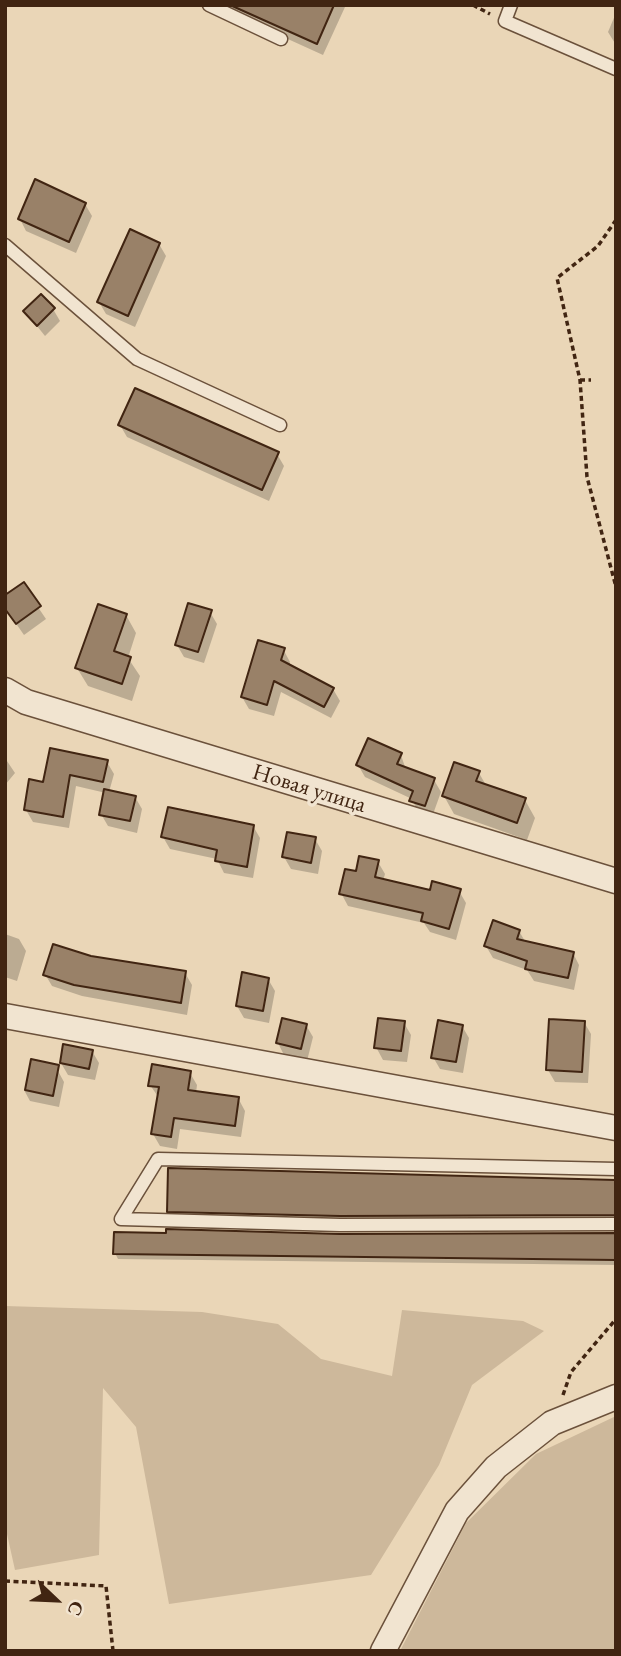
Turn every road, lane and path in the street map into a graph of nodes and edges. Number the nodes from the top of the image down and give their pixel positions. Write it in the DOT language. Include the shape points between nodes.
graph roads {
  1 [pos="209,5"];
  2 [pos="511,5"];
  3 [pos="281,39"];
  4 [pos="616,69"];
  5 [pos="616,220"];
  6 [pos="5,245"];
  7 [pos="580,380"];
  8 [pos="591,380"];
  9 [pos="280,425"];
  10 [pos="616,587"];
  11 [pos="5,690"];
  12 [pos="616,881"];
  13 [pos="5,1016"];
  14 [pos="616,1128"];
  15 [pos="616,1169"];
  16 [pos="616,1224"];
  17 [pos="616,1319"];
  18 [pos="616,1397"];
  19 [pos="552,1423"];
  20 [pos="5,1581"];
  21 [pos="113,1651"];
  22 [pos="383,1651"];
  1 -- 3 [label="lane"];
  2 -- 4 [label="lane" via="505,21"];
  5 -- 7 [label="path" via="598,246 556,278"];
  6 -- 9 [label="lane" via="137,359"];
  7 -- 8 [label="path"];
  7 -- 10 [label="path" via="587,477"];
  11 -- 12 [label="street, Новая улица" via="26,702"];
  13 -- 14 [label="street"];
  15 -- 16 [label="lane" via="158,1159 121,1219 340,1225"];
  17 -- 19 [label="path" via="571,1372"];
  18 -- 19 [label="street"];
  19 -- 22 [label="street" via="495,1467 457,1511"];
  20 -- 21 [label="path" via="106,1586"];
}
